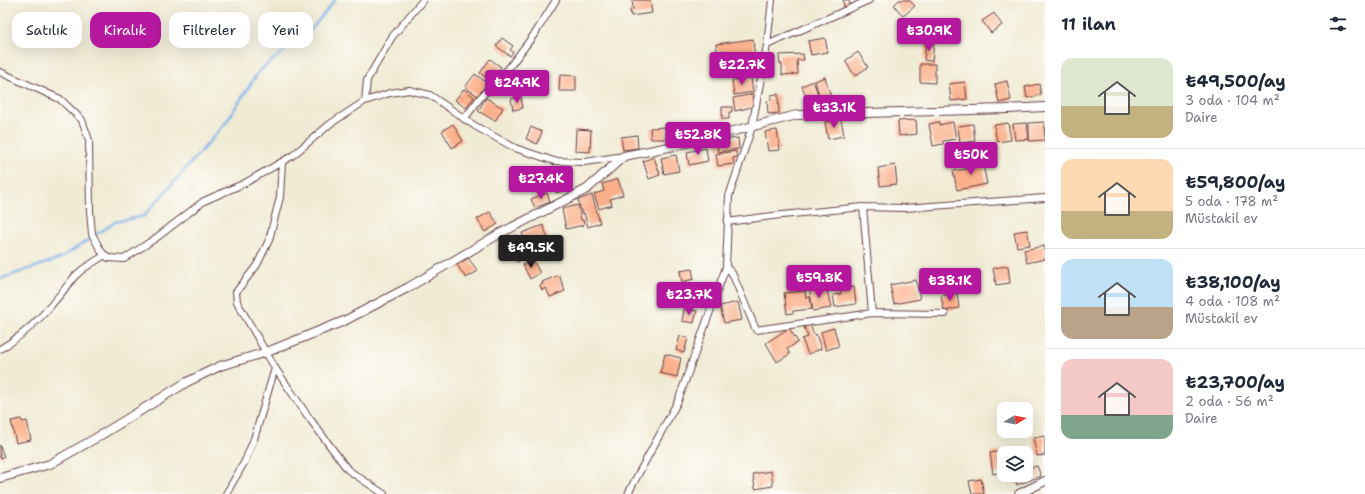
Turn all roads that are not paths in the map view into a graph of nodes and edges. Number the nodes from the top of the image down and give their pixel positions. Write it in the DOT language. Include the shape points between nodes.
graph roads {
  1 [pos="423,0"];
  2 [pos="556,0"];
  3 [pos="772,0"];
  4 [pos="869,0"];
  5 [pos="767,45"];
  6 [pos="0,72"];
  7 [pos="365,101"];
  8 [pos="1045,107"];
  9 [pos="464,119"];
  10 [pos="752,127"];
  11 [pos="624,156"];
  12 [pos="282,162"];
  13 [pos="1045,198"];
  14 [pos="863,208"];
  15 [pos="727,222"];
  16 [pos="103,253"];
  17 [pos="726,267"];
  18 [pos="872,313"];
  19 [pos="945,314"];
  20 [pos="0,349"];
  21 [pos="267,352"];
  22 [pos="276,368"];
  23 [pos="0,478"];
  24 [pos="1045,481"];
  25 [pos="226,494"];
  26 [pos="384,494"];
  27 [pos="628,494"];
  28 [pos="1019,494"];
  1 -- 7 [label="street" via="392,37 367,80"];
  2 -- 9 [label="street" via="508,69"];
  3 -- 5 [label="street"];
  4 -- 5 [label="street"];
  5 -- 10 [label="street"];
  6 -- 16 [label="street" via="60,98 82,120 89,140 92,234"];
  7 -- 9 [label="street" via="409,90 430,95"];
  7 -- 12 [label="street" via="330,124"];
  8 -- 10 [label="street" via="797,115"];
  9 -- 11 [label="street" via="515,148 554,161 585,162"];
  10 -- 11 [label="street"];
  10 -- 15 [label="street" via="729,196"];
  11 -- 21 [label="street" via="587,189 499,234 344,321"];
  12 -- 16 [label="street" via="245,183 204,201 124,259 108,258"];
  12 -- 21 [label="street" via="280,197 269,240 257,265 236,292 237,302"];
  13 -- 14 [label="street" via="904,208"];
  14 -- 15 [label="street"];
  14 -- 18 [label="street"];
  15 -- 17 [label="street"];
  16 -- 20 [label="street" via="75,276 36,323"];
  17 -- 18 [label="street" via="732,273 756,330"];
  17 -- 27 [label="street" via="678,402"];
  18 -- 19 [label="street"];
  21 -- 22 [label="street"];
  21 -- 23 [label="street" via="220,366 187,382 50,464"];
  22 -- 25 [label="street" via="254,439"];
  22 -- 26 [label="street" via="348,470"];
  24 -- 28 [label="street"];
}
